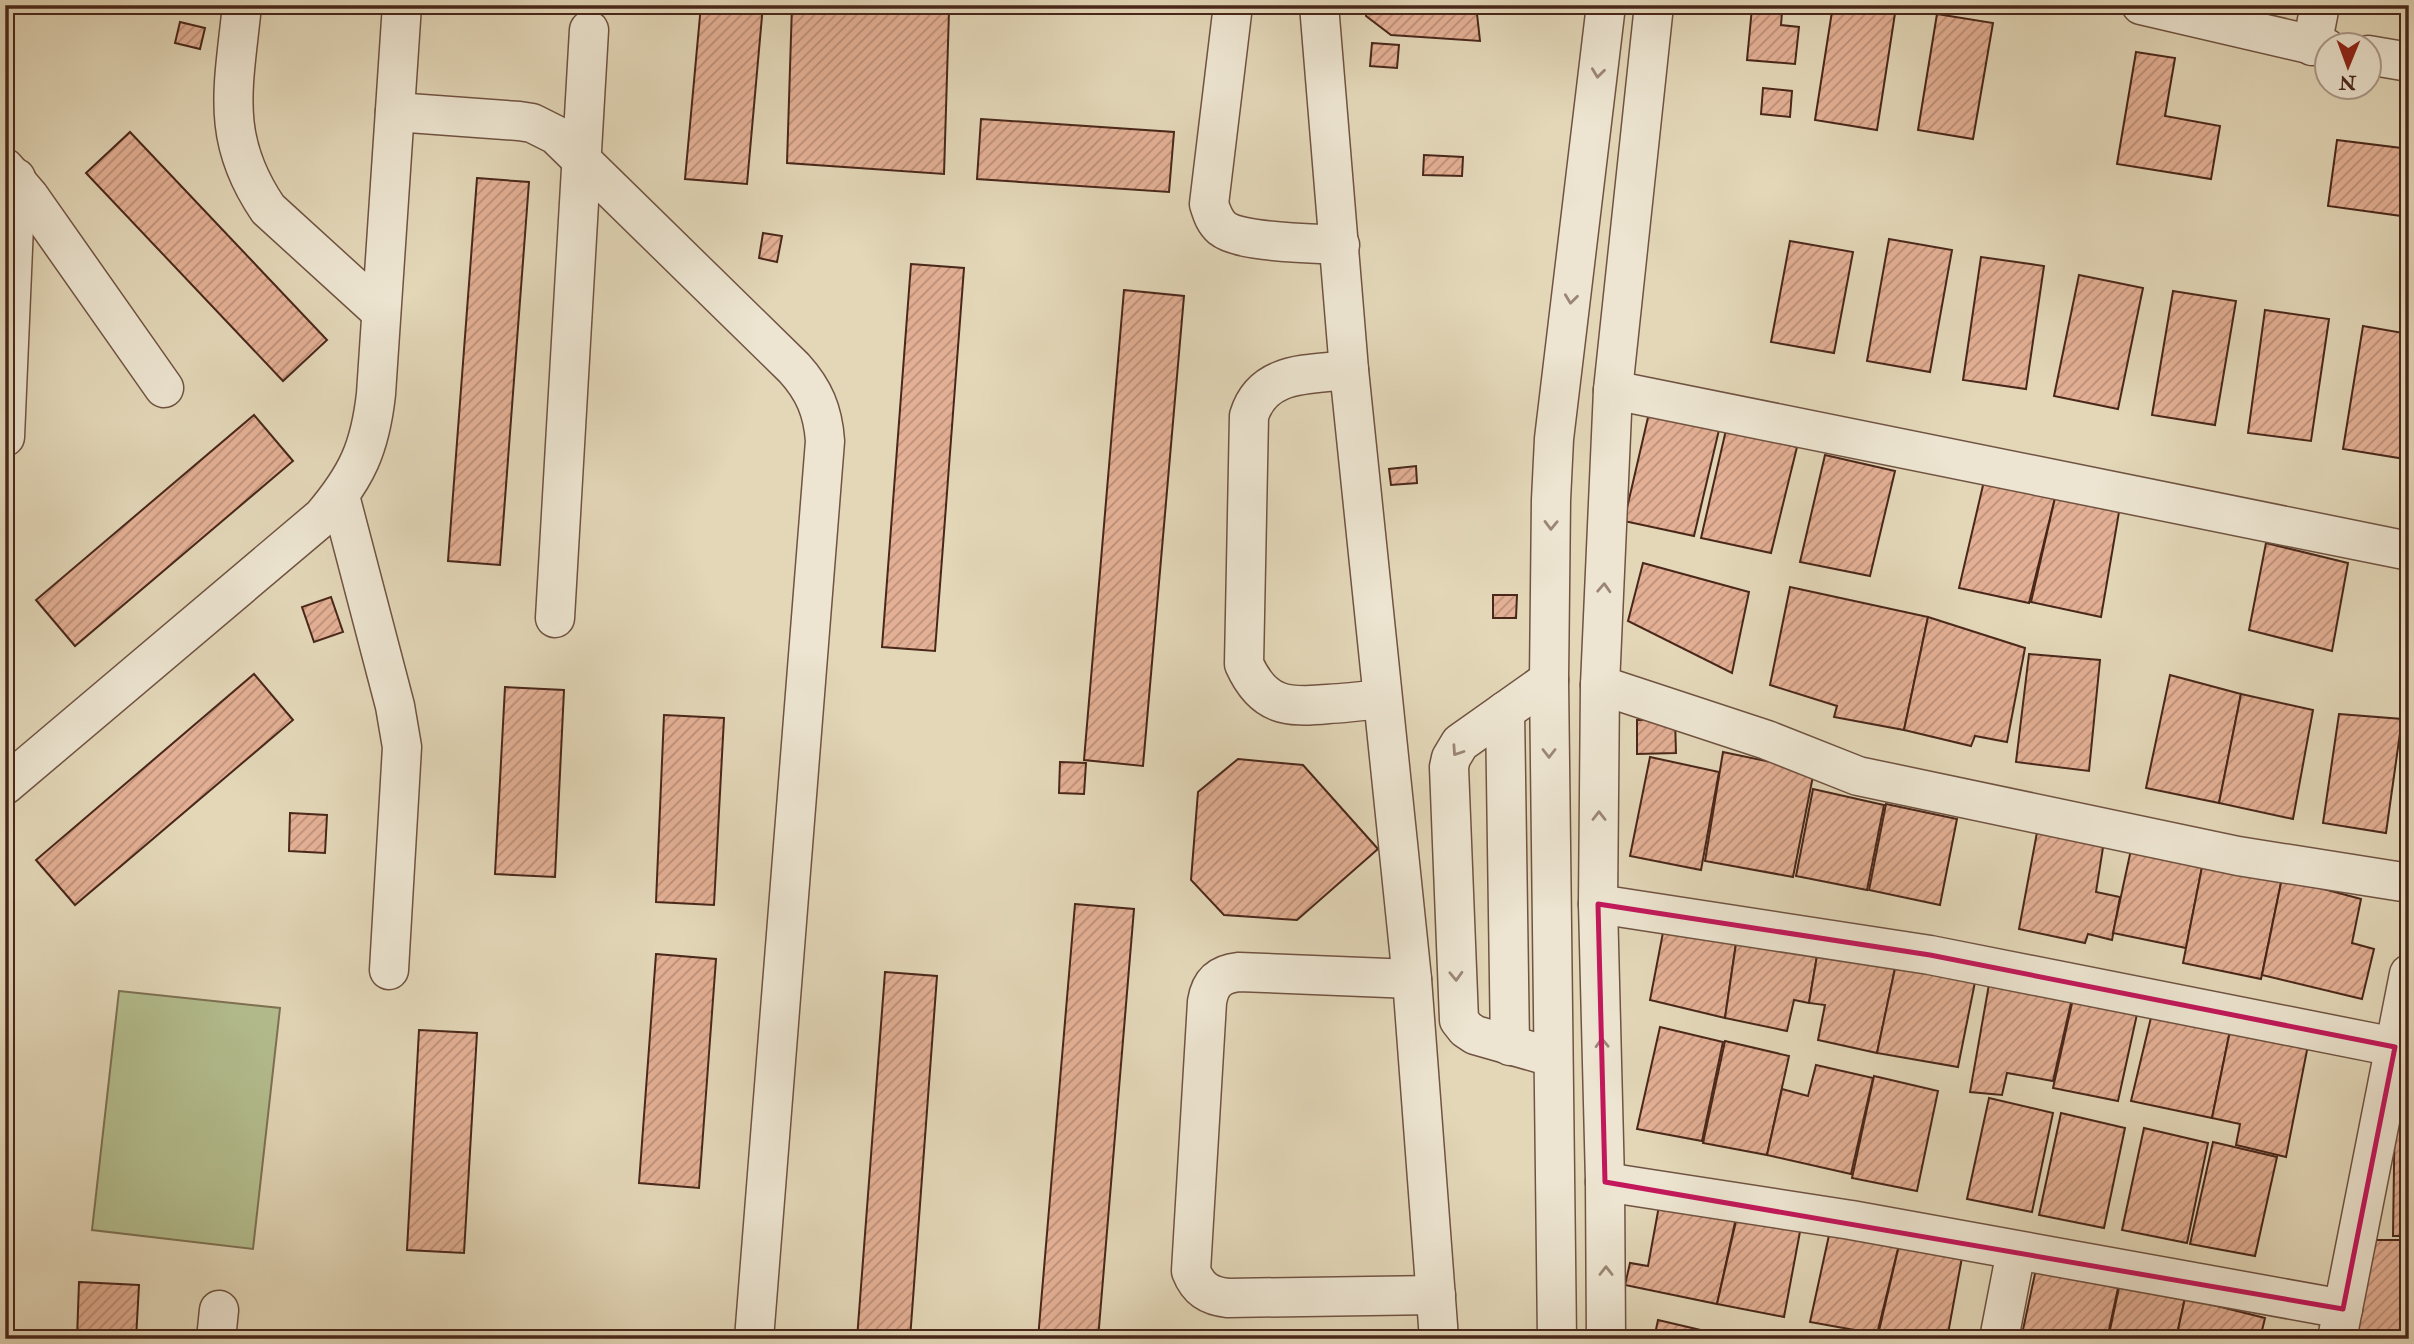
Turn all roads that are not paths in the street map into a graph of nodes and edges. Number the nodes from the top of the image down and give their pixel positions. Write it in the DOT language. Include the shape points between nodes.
graph roads {
  1 [pos="242,5"];
  2 [pos="402,5"];
  3 [pos="1233,5"];
  4 [pos="1319,5"];
  5 [pos="1606,5"];
  6 [pos="1654,5"];
  7 [pos="2141,5"];
  8 [pos="2320,5"];
  9 [pos="589,30"];
  10 [pos="2319,32"];
  11 [pos="2312,45"];
  12 [pos="2382,57"];
  13 [pos="2409,62"];
  14 [pos="395,113"];
  15 [pos="582,160"];
  16 [pos="10,173"];
  17 [pos="1340,245"];
  18 [pos="381,312"];
  19 [pos="1349,370"];
  20 [pos="164,388"];
  21 [pos="1613,390"];
  22 [pos="5,437"];
  23 [pos="340,496"];
  24 [pos="2409,551"];
  25 [pos="555,618"];
  26 [pos="1549,680"];
  27 [pos="1600,685"];
  28 [pos="1382,699"];
  29 [pos="1505,711"];
  30 [pos="5,785"];
  31 [pos="2409,883"];
  32 [pos="1598,904"];
  33 [pos="389,970"];
  34 [pos="2409,974"];
  35 [pos="1412,979"];
  36 [pos="1510,1046"];
  37 [pos="2395,1047"];
  38 [pos="1552,1057"];
  39 [pos="1605,1182"];
  40 [pos="2016,1251"];
  41 [pos="1436,1295"];
  42 [pos="2340,1324"];
  43 [pos="754,1339"];
  44 [pos="1439,1339"];
  45 [pos="1557,1339"];
  46 [pos="1606,1339"];
  47 [pos="1999,1339"];
  1 -- 18 [label="street" via="233,114 243,164 268,208"];
  2 -- 14 [label="street"];
  3 -- 17 [label="street" via="1209,204 1213,216 1219,226 1241,237"];
  4 -- 17 [label="street"];
  5 -- 26 [label="street, one-way" via="1555,439"];
  6 -- 21 [label="street"];
  7 -- 11 [label="street"];
  8 -- 10 [label="street"];
  9 -- 15 [label="street"];
  12 -- 13 [label="street"];
  14 -- 15 [label="street" via="532,123 556,135"];
  14 -- 18 [label="street"];
  15 -- 25 [label="street"];
  15 -- 43 [label="street" via="794,368 808,384 824,422"];
  16 -- 20 [label="street"];
  16 -- 22 [label="street"];
  17 -- 19 [label="street"];
  18 -- 23 [label="street" via="373,421 355,474"];
  19 -- 28 [label="street"];
  19 -- 28 [label="street" via="1285,378 1274,382 1252,405 1244,664 1262,693 1293,707"];
  21 -- 24 [label="street"];
  27 -- 21 [label="street, one-way"];
  23 -- 30 [label="street" via="322,517"];
  23 -- 33 [label="street" via="400,726"];
  26 -- 29 [label="street"];
  26 -- 38 [label="street, one-way"];
  27 -- 31 [label="street" via="1767,740 1858,776 2238,856"];
  32 -- 27 [label="street, one-way"];
  28 -- 35 [label="street"];
  29 -- 36 [label="street"];
  29 -- 36 [label="street, one-way" via="1460,743 1449,767 1459,1020 1475,1035"];
  32 -- 37 [label="street" via="1930,955"];
  39 -- 32 [label="street, one-way"];
  34 -- 37 [label="street"];
  35 -- 41 [label="street"];
  35 -- 41 [label="street" via="1239,972 1216,980 1207,1002 1191,1260 1195,1281 1214,1296"];
  36 -- 38 [label="street"];
  37 -- 42 [label="street"];
  38 -- 45 [label="street"];
  39 -- 40 [label="street"];
  46 -- 39 [label="street, one-way"];
  40 -- 42 [label="street"];
  40 -- 47 [label="street"];
  41 -- 44 [label="street"];
}
